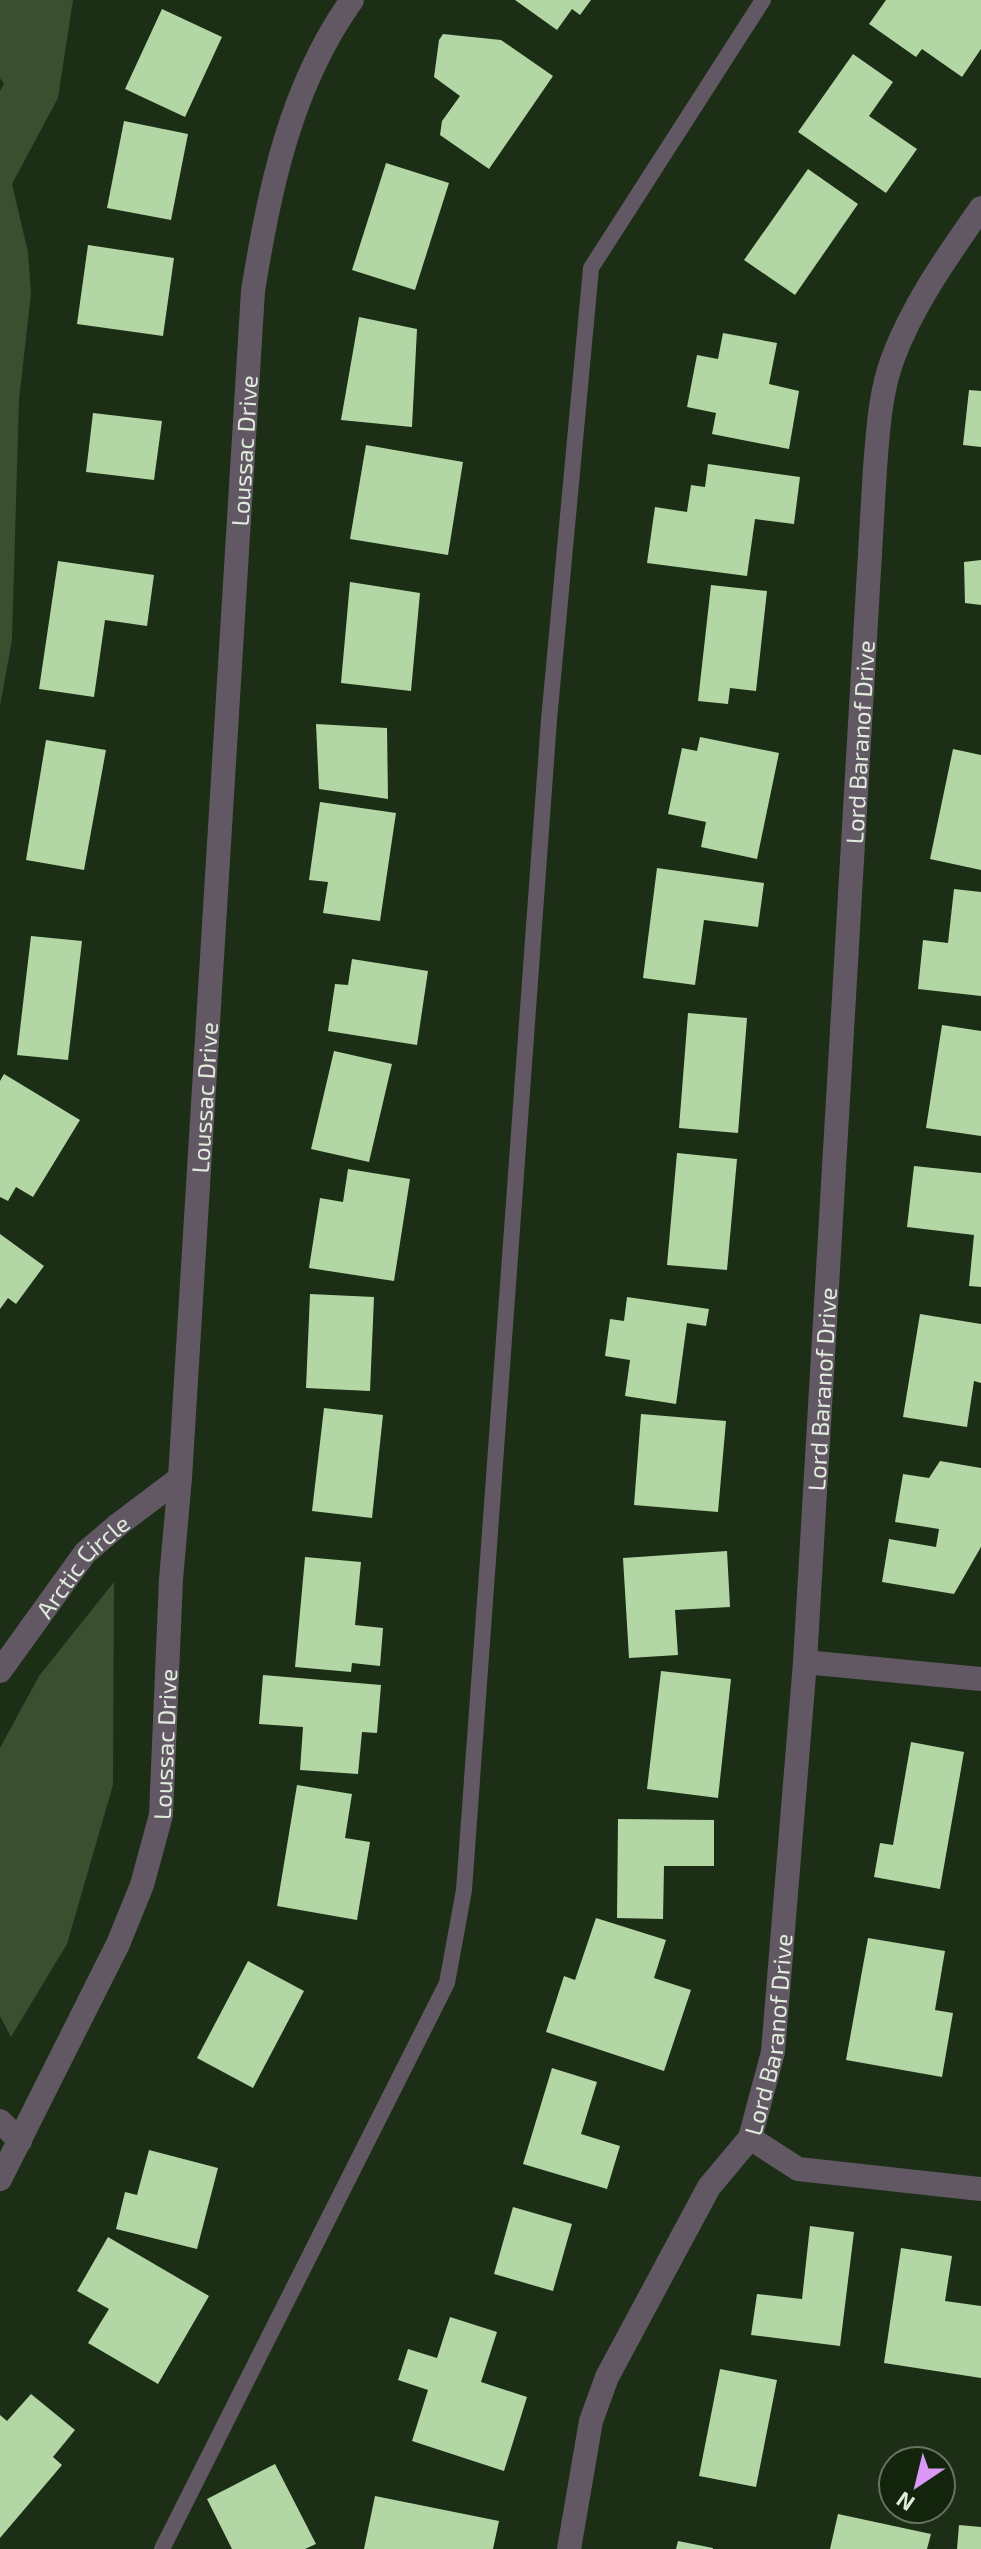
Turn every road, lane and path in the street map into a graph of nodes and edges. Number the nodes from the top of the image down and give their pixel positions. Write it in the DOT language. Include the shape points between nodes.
graph roads {
  1 [pos="352,0"];
  2 [pos="763,0"];
  3 [pos="981,208"];
  4 [pos="180,1478"];
  5 [pos="805,1662"];
  6 [pos="0,1671"];
  7 [pos="981,1679"];
  8 [pos="0,2121"];
  9 [pos="750,2138"];
  10 [pos="20,2141"];
  11 [pos="0,2179"];
  12 [pos="981,2189"];
  13 [pos="162,2549"];
  14 [pos="569,2549"];
  1 -- 4 [label="street, Loussac Drive" via="311,69 294,115 264,222 253,291"];
  2 -- 13 [label="lane" via="591,268 549,720 464,1890 447,1983"];
  3 -- 5 [label="street, Lord Baranof Drive" via="949,254 893,358 880,412"];
  4 -- 6 [label="street, Arctic Circle" via="85,1553"];
  4 -- 10 [label="street, Loussac Drive" via="161,1815 142,1885 118,1944"];
  5 -- 7 [label="street"];
  5 -- 9 [label="street, Lord Baranof Drive" via="773,2052"];
  8 -- 10 [label="street"];
  9 -- 12 [label="street" via="798,2169"];
  9 -- 14 [label="street, Lord Baranof Drive" via="709,2187 607,2377 591,2421"];
  10 -- 11 [label="street, Loussac Drive"];
}
